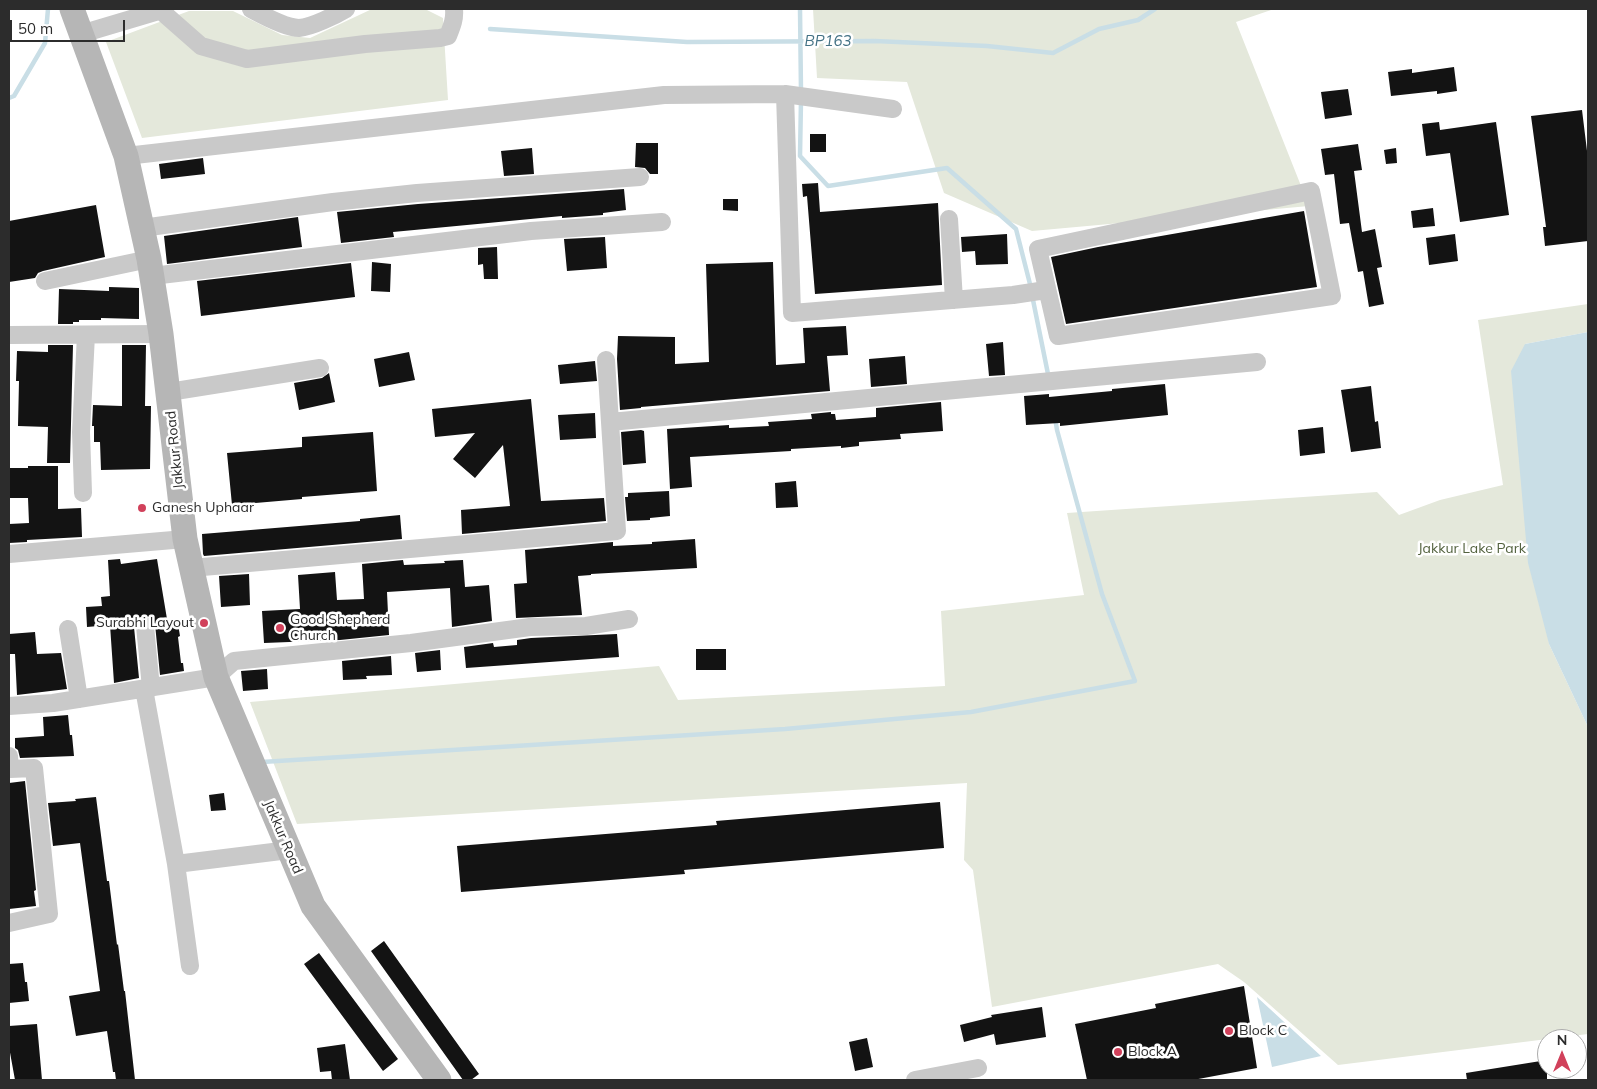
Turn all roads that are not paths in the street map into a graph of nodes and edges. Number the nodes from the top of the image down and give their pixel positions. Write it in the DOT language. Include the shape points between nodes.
graph roads {
  1 [pos="162,9"];
  2 [pos="251,9"];
  3 [pos="346,9"];
  4 [pos="454,9"];
  5 [pos="78,16"];
  6 [pos="785,94"];
  7 [pos="893,109"];
  8 [pos="126,156"];
  9 [pos="640,178"];
  10 [pos="949,219"];
  11 [pos="662,222"];
  12 [pos="142,228"];
  13 [pos="150,267"];
  14 [pos="45,281"];
  15 [pos="1044,290"];
  16 [pos="954,300"];
  17 [pos="162,334"];
  18 [pos="9,335"];
  19 [pos="86,335"];
  20 [pos="606,360"];
  21 [pos="1257,362"];
  22 [pos="320,368"];
  23 [pos="169,392"];
  24 [pos="610,422"];
  25 [pos="83,492"];
  26 [pos="185,540"];
  27 [pos="9,554"];
  28 [pos="191,568"];
  29 [pos="629,620"];
  30 [pos="145,626"];
  31 [pos="68,629"];
  32 [pos="216,677"];
  33 [pos="148,688"];
  34 [pos="79,699"];
  35 [pos="9,706"];
  36 [pos="9,756"];
  37 [pos="289,850"];
  38 [pos="176,864"];
  39 [pos="9,923"];
  40 [pos="190,966"];
  41 [pos="978,1068"];
  42 [pos="439,1080"];
  43 [pos="914,1080"];
  1 -- 4 [label="street" via="201,46 247,59 440,38 448,36"];
  1 -- 5 [label="street"];
  2 -- 3 [label="street" via="299,28 331,18"];
  5 -- 8 [label="street, Jakkur Road"];
  6 -- 7 [label="street"];
  6 -- 8 [label="street" via="664,95"];
  6 -- 16 [label="street" via="792,313"];
  8 -- 12 [label="street, Jakkur Road"];
  9 -- 12 [label="street" via="417,193"];
  10 -- 16 [label="street"];
  11 -- 13 [label="street" via="531,231"];
  12 -- 13 [label="street, Jakkur Road"];
  13 -- 14 [label="street"];
  13 -- 17 [label="street, Jakkur Road"];
  15 -- 15 [label="street" via="1058,336 1332,296 1311,191 1038,248"];
  15 -- 16 [label="street"];
  17 -- 19 [label="street"];
  17 -- 23 [label="street, Jakkur Road"];
  18 -- 19 [label="street"];
  19 -- 25 [label="street" via="81,432"];
  20 -- 24 [label="street"];
  21 -- 24 [label="street"];
  22 -- 23 [label="street"];
  23 -- 26 [label="street, Jakkur Road"];
  24 -- 28 [label="street" via="617,531"];
  26 -- 27 [label="street"];
  26 -- 28 [label="street, Jakkur Road"];
  28 -- 32 [label="street, Jakkur Road"];
  29 -- 32 [label="street" via="586,626 530,627 234,661"];
  30 -- 33 [label="street"];
  31 -- 34 [label="street"];
  32 -- 33 [label="street"];
  32 -- 37 [label="street, Jakkur Road"];
  33 -- 34 [label="street"];
  33 -- 38 [label="street"];
  34 -- 35 [label="street"];
  36 -- 39 [label="street" via="10,769 34,768 49,914"];
  37 -- 38 [label="street"];
  37 -- 42 [label="street, Jakkur Road" via="312,906"];
  38 -- 40 [label="street"];
  41 -- 43 [label="street"];
}
